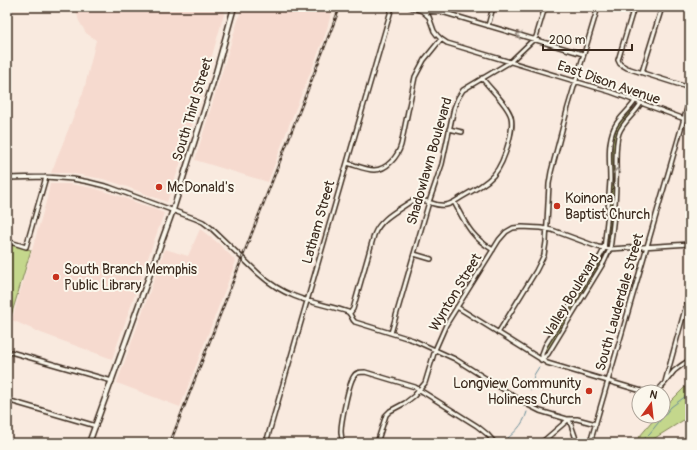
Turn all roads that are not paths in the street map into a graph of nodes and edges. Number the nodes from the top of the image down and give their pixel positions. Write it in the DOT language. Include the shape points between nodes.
graph roads {
  1 [pos="234,7"];
  2 [pos="392,7"];
  3 [pos="410,7"];
  4 [pos="443,7"];
  5 [pos="494,7"];
  6 [pos="545,7"];
  7 [pos="598,7"];
  8 [pos="634,7"];
  9 [pos="662,7"];
  10 [pos="422,11"];
  11 [pos="442,12"];
  12 [pos="488,26"];
  13 [pos="441,39"];
  14 [pos="534,39"];
  15 [pos="583,54"];
  16 [pos="510,62"];
  17 [pos="642,72"];
  18 [pos="482,78"];
  19 [pos="575,81"];
  20 [pos="690,88"];
  21 [pos="690,98"];
  22 [pos="635,101"];
  23 [pos="641,103"];
  24 [pos="684,119"];
  25 [pos="690,121"];
  26 [pos="449,129"];
  27 [pos="462,132"];
  28 [pos="347,163"];
  29 [pos="46,177"];
  30 [pos="7,178"];
  31 [pos="429,202"];
  32 [pos="454,202"];
  33 [pos="173,210"];
  34 [pos="547,229"];
  35 [pos="7,241"];
  36 [pos="690,244"];
  37 [pos="646,247"];
  38 [pos="604,249"];
  39 [pos="493,250"];
  40 [pos="610,250"];
  41 [pos="414,254"];
  42 [pos="431,259"];
  43 [pos="690,291"];
  44 [pos="307,300"];
  45 [pos="457,307"];
  46 [pos="350,313"];
  47 [pos="498,332"];
  48 [pos="391,333"];
  49 [pos="435,350"];
  50 [pos="7,351"];
  51 [pos="542,359"];
  52 [pos="690,360"];
  53 [pos="112,381"];
  54 [pos="608,382"];
  55 [pos="664,382"];
  56 [pos="631,388"];
  57 [pos="419,390"];
  58 [pos="7,400"];
  59 [pos="569,420"];
  60 [pos="596,424"];
  61 [pos="96,426"];
  62 [pos="89,443"];
  63 [pos="266,443"];
  64 [pos="343,443"];
  65 [pos="377,443"];
  66 [pos="495,443"];
  67 [pos="541,443"];
  68 [pos="576,443"];
  69 [pos="590,443"];
  1 -- 33 [label="main road, South Third Street"];
  2 -- 28 [label="street, Latham Street"];
  3 -- 10 [label="street"];
  4 -- 11 [label="street"];
  5 -- 12 [label="street"];
  6 -- 14 [label="street, Shadowlawn Boulevard"];
  7 -- 15 [label="street"];
  8 -- 17 [label="street" via="619,55 619,63"];
  9 -- 17 [label="street"];
  10 -- 11 [label="street"];
  10 -- 13 [label="street" via="429,17 434,31"];
  11 -- 12 [label="street"];
  14 -- 12 [label="street, one-way"];
  13 -- 16 [label="street, East Dison Avenue"];
  13 -- 28 [label="street" via="424,60 415,77 402,143 395,158 376,170"];
  14 -- 15 [label="street"];
  14 -- 16 [label="street, Shadowlawn Boulevard"];
  15 -- 19 [label="street"];
  16 -- 18 [label="street, Shadowlawn Boulevard"];
  16 -- 19 [label="street, East Dison Avenue"];
  17 -- 20 [label="street"];
  18 -- 26 [label="street, Shadowlawn Boulevard" via="459,95"];
  18 -- 32 [label="street" via="509,112 512,131 504,158 495,174 484,184"];
  19 -- 22 [label="street, East Dison Avenue"];
  19 -- 34 [label="street" via="550,177"];
  21 -- 24 [label="street, South Lauderdale Street"];
  22 -- 23 [label="street, East Dison Avenue"];
  22 -- 38 [label="street, Valley Boulevard" via="614,128 611,138"];
  23 -- 24 [label="street, East Dison Avenue"];
  40 -- 23 [label="street, Valley Boulevard, one-way" via="618,138 621,129"];
  24 -- 25 [label="street, East Dison Avenue"];
  24 -- 37 [label="street, South Lauderdale Street"];
  26 -- 27 [label="street"];
  26 -- 31 [label="street, Shadowlawn Boulevard" via="442,164"];
  28 -- 44 [label="street, Latham Street"];
  29 -- 30 [label="street"];
  29 -- 33 [label="street" via="89,182"];
  29 -- 35 [label="street" via="26,247"];
  31 -- 32 [label="street" via="443,206"];
  31 -- 41 [label="street, Shadowlawn Boulevard"];
  31 -- 46 [label="street" via="412,201 378,226"];
  32 -- 39 [label="street" via="472,233"];
  33 -- 44 [label="street" via="199,220 211,228 272,285"];
  33 -- 53 [label="main road, South Third Street"];
  34 -- 38 [label="street, Wynton Street"];
  34 -- 39 [label="street, Wynton Street" via="511,229 501,237"];
  34 -- 47 [label="street" via="545,250 539,266"];
  36 -- 37 [label="street, Wynton Street"];
  37 -- 40 [label="street, Wynton Street"];
  37 -- 54 [label="street, South Lauderdale Street"];
  38 -- 40 [label="street, Wynton Street"];
  38 -- 51 [label="street, Valley Boulevard" via="545,346"];
  39 -- 45 [label="street, Wynton Street"];
  40 -- 51 [label="street, Valley Boulevard" via="548,354"];
  41 -- 42 [label="street"];
  41 -- 48 [label="street, Shadowlawn Boulevard"];
  43 -- 55 [label="street"];
  44 -- 46 [label="street"];
  44 -- 63 [label="street, Latham Street"];
  45 -- 47 [label="street"];
  45 -- 49 [label="street, Wynton Street"];
  46 -- 48 [label="street" via="355,322"];
  47 -- 51 [label="street"];
  48 -- 49 [label="street"];
  49 -- 57 [label="street, Wynton Street" via="425,383"];
  49 -- 59 [label="street" via="455,359 528,405"];
  50 -- 53 [label="street"];
  51 -- 54 [label="street"];
  52 -- 55 [label="street" via="683,363"];
  53 -- 61 [label="main road, South Third Street"];
  54 -- 56 [label="street"];
  54 -- 60 [label="street, South Lauderdale Street"];
  57 -- 64 [label="street" via="365,372 354,375 341,421"];
  57 -- 65 [label="street, Wynton Street" via="386,415"];
  57 -- 66 [label="street" via="478,426"];
  58 -- 61 [label="street"];
  59 -- 60 [label="street" via="577,419"];
  59 -- 67 [label="street"];
  59 -- 68 [label="street"];
  60 -- 69 [label="street, South Lauderdale Street"];
  61 -- 62 [label="main road, South Third Street"];
}
